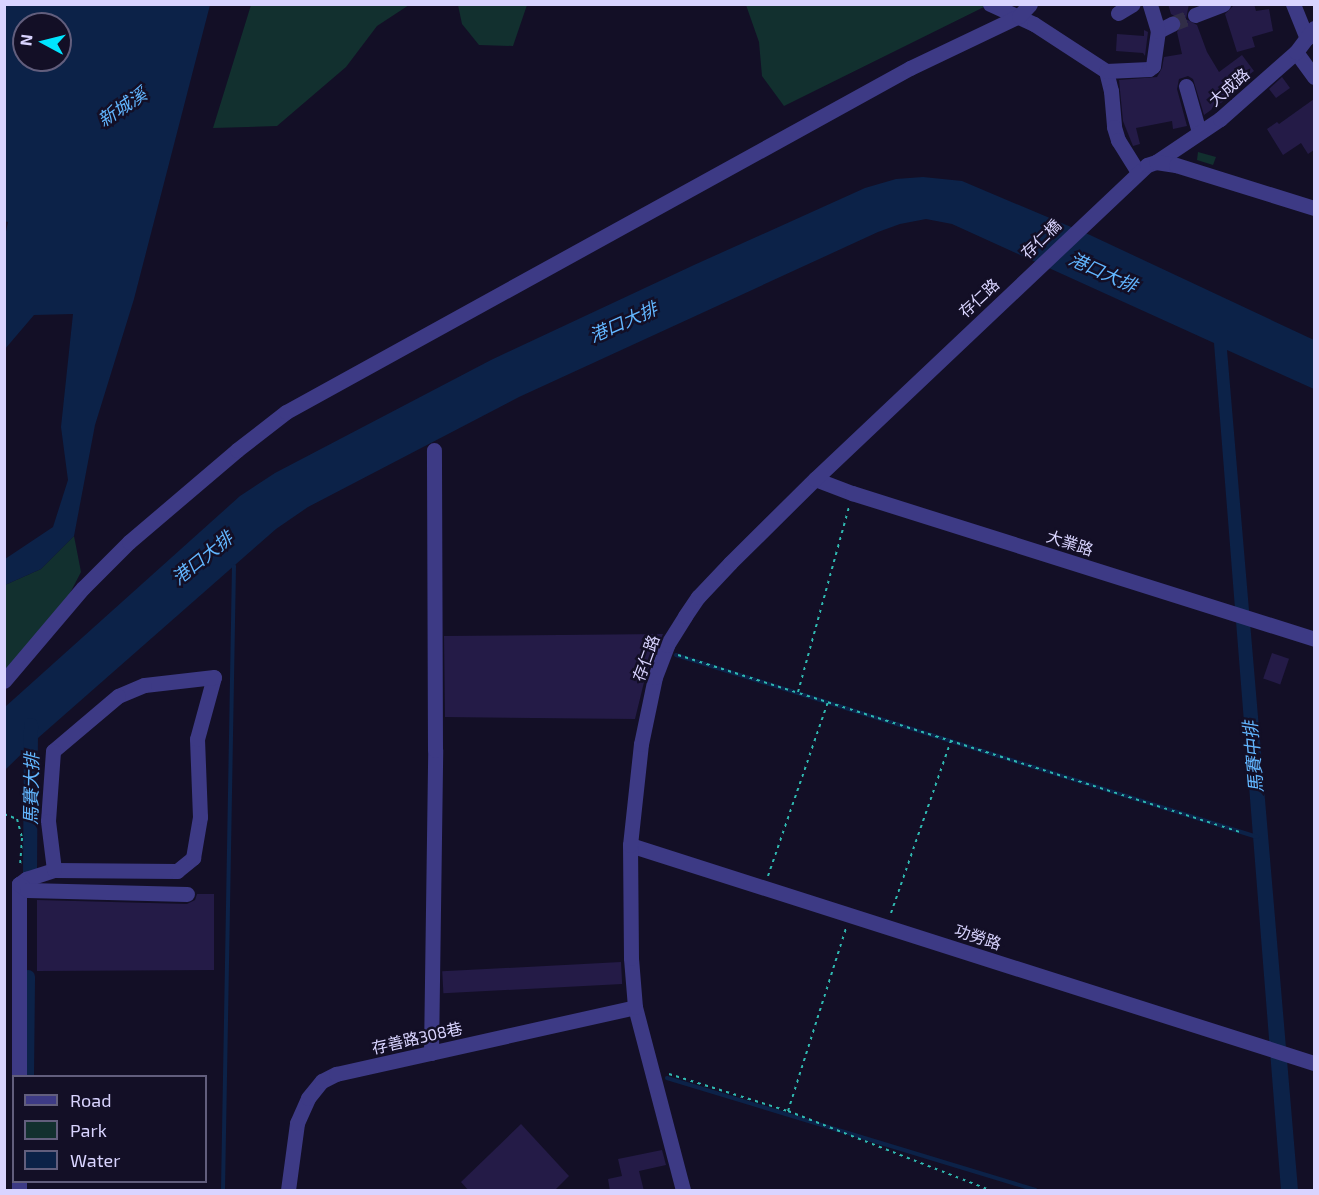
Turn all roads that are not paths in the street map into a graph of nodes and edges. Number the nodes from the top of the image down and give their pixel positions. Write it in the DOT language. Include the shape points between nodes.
graph roads {
  1 [pos="990,4"];
  2 [pos="1030,4"];
  3 [pos="1133,4"];
  4 [pos="1150,4"];
  5 [pos="1222,4"];
  6 [pos="1293,4"];
  7 [pos="1118,13"];
  8 [pos="1195,15"];
  9 [pos="1019,16"];
  10 [pos="1172,24"];
  11 [pos="1158,31"];
  12 [pos="1311,33"];
  13 [pos="1296,52"];
  14 [pos="1106,71"];
  15 [pos="1314,77"];
  16 [pos="1186,86"];
  17 [pos="1199,132"];
  18 [pos="1156,162"];
  19 [pos="1138,172"];
  20 [pos="1314,208"];
  21 [pos="1029,277"];
  22 [pos="434,450"];
  23 [pos="815,479"];
  24 [pos="1314,639"];
  25 [pos="4,681"];
  26 [pos="630,845"];
  27 [pos="54,870"];
  28 [pos="19,884"];
  29 [pos="187,894"];
  30 [pos="635,1007"];
  31 [pos="431,1053"];
  32 [pos="1314,1063"];
  33 [pos="19,1075"];
  34 [pos="288,1191"];
  35 [pos="683,1191"];
  1 -- 9 [label="street"];
  2 -- 9 [label="street"];
  3 -- 7 [label="street"];
  4 -- 11 [label="street"];
  5 -- 8 [label="street"];
  6 -- 12 [label="street"];
  9 -- 14 [label="street"];
  9 -- 25 [label="street" via="910,68 286,412 129,542 83,588"];
  10 -- 11 [label="street"];
  11 -- 14 [label="street" via="1153,66"];
  12 -- 13 [label="street, 大成路"];
  13 -- 15 [label="street"];
  13 -- 17 [label="street, 大成路" via="1220,119"];
  14 -- 19 [label="street" via="1118,140"];
  16 -- 17 [label="street"];
  17 -- 18 [label="street, 大成路"];
  18 -- 19 [label="street"];
  18 -- 20 [label="street"];
  19 -- 21 [label="street, 存仁橋"];
  21 -- 23 [label="street, 存仁路"];
  22 -- 31 [label="street"];
  23 -- 24 [label="street, 大業路"];
  23 -- 26 [label="street, 存仁路" via="698,597 668,645 655,677 641,744"];
  26 -- 30 [label="street, 存仁路"];
  26 -- 32 [label="street, 功勞路"];
  27 -- 27 [label="street" via="177,871 193,858 200,817 197,739 214,677 144,685 118,696 53,751 48,821"];
  27 -- 28 [label="street"];
  28 -- 29 [label="street" via="27,890"];
  28 -- 33 [label="street"];
  30 -- 31 [label="street, 存善路308巷"];
  30 -- 35 [label="street, 存仁路"];
  31 -- 34 [label="street, 存善路308巷" via="336,1074 321,1082 308,1098 297,1123"];
}
